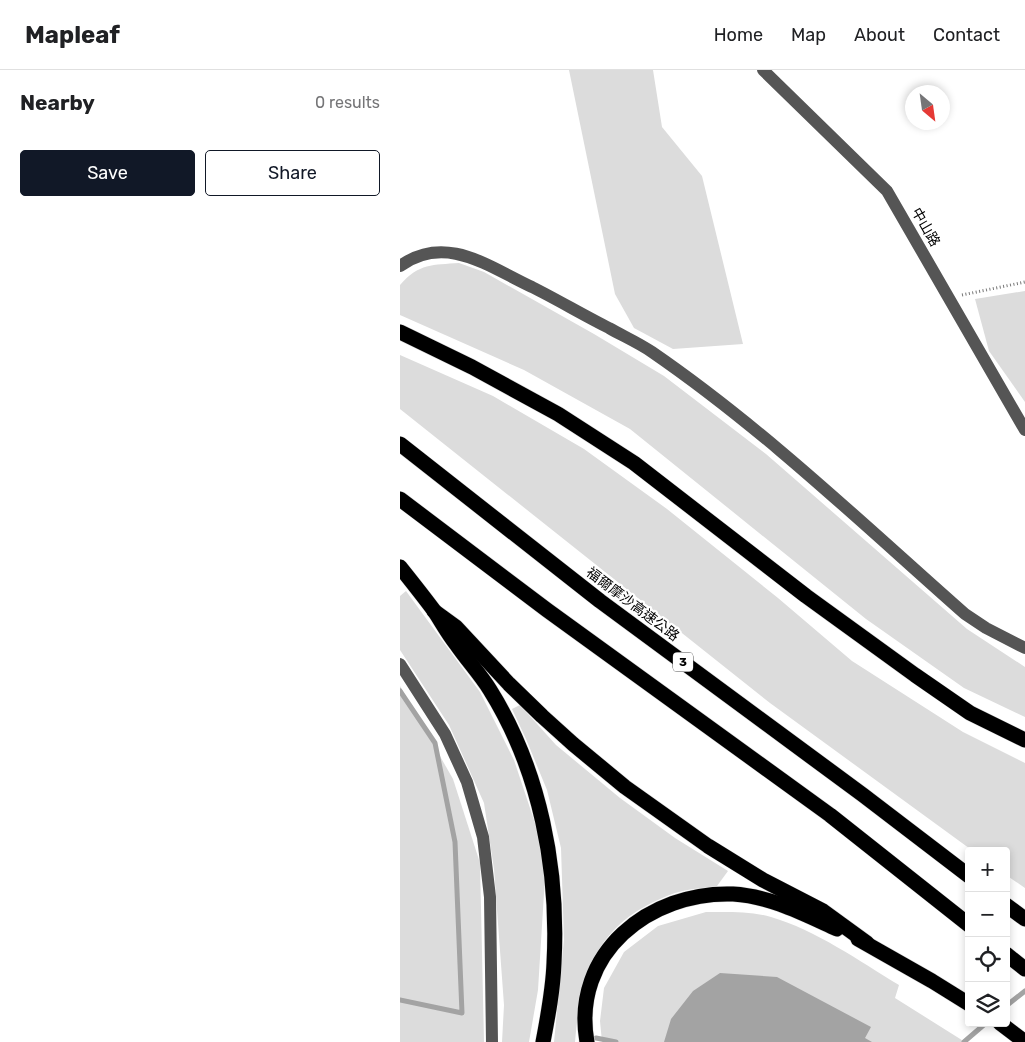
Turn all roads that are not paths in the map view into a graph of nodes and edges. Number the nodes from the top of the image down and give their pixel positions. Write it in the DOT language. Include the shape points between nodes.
graph roads {
  1 [pos="763,70"];
  2 [pos="400,266"];
  3 [pos="400,332"];
  4 [pos="1025,430"];
  5 [pos="400,444"];
  6 [pos="400,499"];
  7 [pos="400,568"];
  8 [pos="434,611"];
  9 [pos="1025,648"];
  10 [pos="400,664"];
  11 [pos="1025,740"];
  12 [pos="965,873"];
  13 [pos="1010,908"];
  14 [pos="1025,919"];
  15 [pos="965,922"];
  16 [pos="867,943"];
  17 [pos="1010,957"];
  18 [pos="1025,969"];
  19 [pos="965,1002"];
  20 [pos="1005,1027"];
  21 [pos="492,1042"];
  22 [pos="543,1042"];
  23 [pos="587,1042"];
  24 [pos="1025,1042"];
  1 -- 4 [label="street, 中山路" via="887,191"];
  2 -- 9 [label="street" via="417,256 437,251 467,256 543,292 650,351 723,404 794,463 965,614"];
  3 -- 11 [label="highway" via="472,366 558,414 634,464 915,675 970,713"];
  5 -- 12 [label="highway, 福爾摩沙高速公路 / 3" via="600,601"];
  6 -- 15 [label="highway" via="822,809"];
  7 -- 8 [label="highway"];
  8 -- 16 [label="highway" via="456,627 542,716 625,787 708,846 763,880 823,911"];
  8 -- 22 [label="highway" via="490,688 538,802 550,863 556,931 554,973"];
  10 -- 21 [label="street" via="445,734 467,782 483,837 490,897"];
  13 -- 14 [label="highway"];
  16 -- 19 [label="highway"];
  16 -- 23 [label="highway" via="798,911 751,896 709,895 668,905 639,920 603,954 592,978 586,1004"];
  17 -- 18 [label="highway"];
  20 -- 24 [label="highway"];
}
